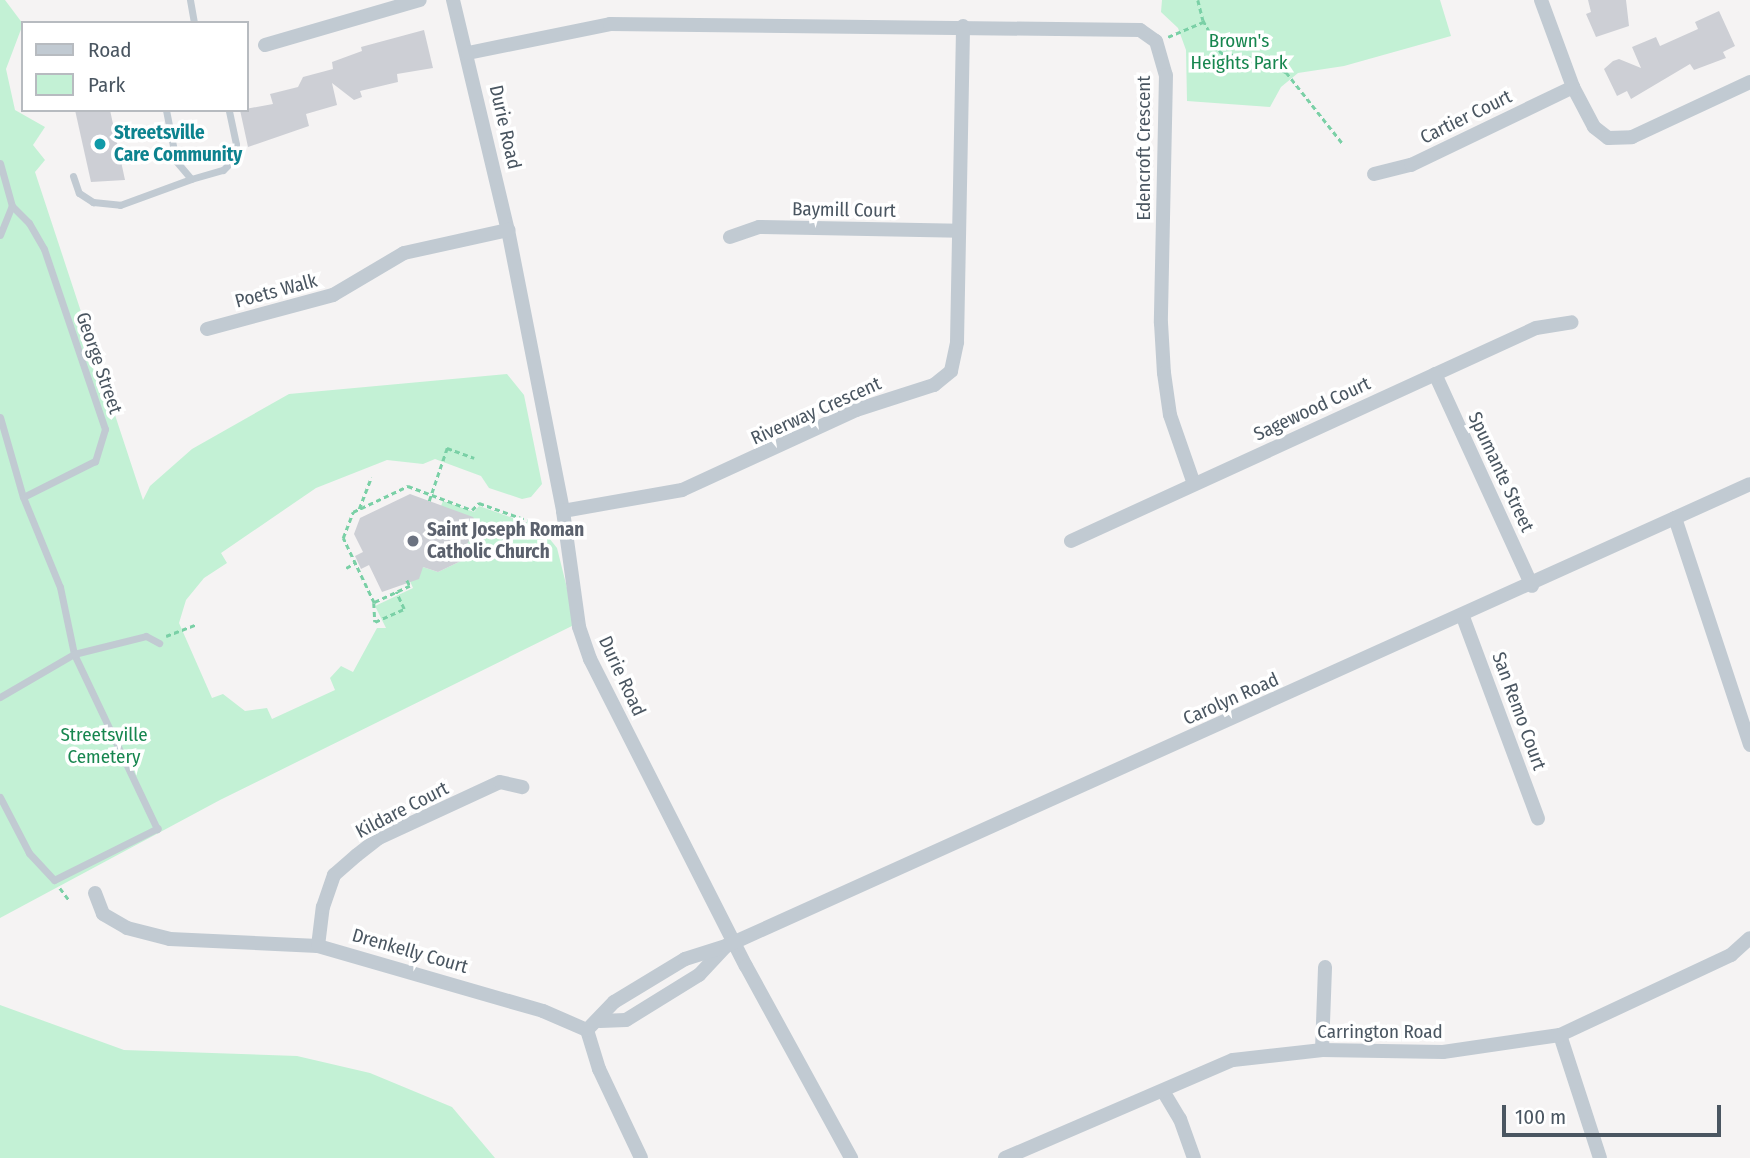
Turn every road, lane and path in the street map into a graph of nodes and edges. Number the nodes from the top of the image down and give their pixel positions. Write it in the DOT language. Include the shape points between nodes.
graph roads {
  1 [pos="190,0"];
  2 [pos="420,0"];
  3 [pos="453,0"];
  4 [pos="1198,0"];
  5 [pos="1541,0"];
  6 [pos="194,21"];
  7 [pos="1204,22"];
  8 [pos="963,26"];
  9 [pos="1156,41"];
  10 [pos="265,45"];
  11 [pos="468,53"];
  12 [pos="1750,82"];
  13 [pos="1573,87"];
  14 [pos="166,112"];
  15 [pos="229,112"];
  16 [pos="1343,144"];
  17 [pos="0,163"];
  18 [pos="1374,174"];
  19 [pos="73,176"];
  20 [pos="191,179"];
  21 [pos="12,206"];
  22 [pos="508,230"];
  23 [pos="959,231"];
  24 [pos="0,235"];
  25 [pos="730,237"];
  26 [pos="1572,322"];
  27 [pos="207,329"];
  28 [pos="1435,374"];
  29 [pos="0,417"];
  30 [pos="474,458"];
  31 [pos="371,477"];
  32 [pos="1194,484"];
  33 [pos="1750,484"];
  34 [pos="431,495"];
  35 [pos="23,497"];
  36 [pos="429,501"];
  37 [pos="359,509"];
  38 [pos="564,517"];
  39 [pos="1675,518"];
  40 [pos="1071,541"];
  41 [pos="355,563"];
  42 [pos="346,568"];
  43 [pos="407,580"];
  44 [pos="1532,586"];
  45 [pos="396,592"];
  46 [pos="374,603"];
  47 [pos="1463,617"];
  48 [pos="195,625"];
  49 [pos="172,634"];
  50 [pos="159,643"];
  51 [pos="74,654"];
  52 [pos="0,697"];
  53 [pos="1750,746"];
  54 [pos="522,787"];
  55 [pos="0,797"];
  56 [pos="1538,819"];
  57 [pos="95,893"];
  58 [pos="1750,938"];
  59 [pos="730,944"];
  60 [pos="318,946"];
  61 [pos="1325,967"];
  62 [pos="594,1026"];
  63 [pos="1560,1035"];
  64 [pos="1322,1050"];
  65 [pos="1163,1091"];
  66 [pos="641,1158"];
  67 [pos="850,1158"];
  68 [pos="1005,1158"];
  69 [pos="1194,1158"];
  70 [pos="1600,1158"];
  1 -- 6 [label="lane"];
  2 -- 10 [label="street"];
  3 -- 11 [label="street, Durie Road"];
  4 -- 7 [label="path"];
  5 -- 13 [label="street"];
  7 -- 9 [label="path"];
  7 -- 16 [label="path" via="1227,57 1260,59 1286,72"];
  8 -- 9 [label="street" via="1118,27 1140,30"];
  8 -- 11 [label="street" via="610,23"];
  8 -- 23 [label="street, Riverway Crescent"];
  9 -- 32 [label="street, Edencroft Crescent" via="1166,75 1164,373 1170,415"];
  11 -- 22 [label="street, Durie Road"];
  12 -- 13 [label="street" via="1620,140 1598,131"];
  13 -- 18 [label="street, Cartier Court" via="1411,164"];
  14 -- 20 [label="lane" via="176,162"];
  15 -- 20 [label="lane" via="236,144 232,161 223,170"];
  17 -- 21 [label="lane, George Street"];
  19 -- 20 [label="lane" via="79,193 93,202 120,205"];
  21 -- 24 [label="lane"];
  21 -- 35 [label="lane, George Street" via="44,249 105,429 95,461"];
  22 -- 27 [label="street, Poets Walk" via="404,253 333,295"];
  22 -- 38 [label="street, Durie Road"];
  23 -- 25 [label="street, Baymill Court" via="759,228"];
  23 -- 38 [label="street, Riverway Crescent" via="957,342 951,371 934,385 856,410 682,490"];
  26 -- 28 [label="street, Sagewood Court" via="1536,328"];
  28 -- 32 [label="street, Sagewood Court"];
  28 -- 44 [label="street, Spumante Street"];
  29 -- 35 [label="lane"];
  30 -- 34 [label="path" via="447,448"];
  31 -- 37 [label="path"];
  32 -- 40 [label="street, Sagewood Court"];
  33 -- 39 [label="street, Carolyn Road"];
  34 -- 36 [label="path"];
  34 -- 37 [label="path" via="408,486"];
  34 -- 38 [label="path" via="472,510 479,503 540,525"];
  35 -- 51 [label="lane" via="60,587"];
  37 -- 41 [label="path" via="353,512 343,538"];
  38 -- 59 [label="street, Durie Road" via="579,627 590,659"];
  39 -- 44 [label="street, Carolyn Road"];
  39 -- 53 [label="street"];
  41 -- 42 [label="path"];
  41 -- 46 [label="path"];
  43 -- 45 [label="path" via="410,586"];
  44 -- 47 [label="street, Carolyn Road"];
  45 -- 46 [label="path"];
  45 -- 46 [label="path" via="404,609 375,622"];
  47 -- 56 [label="street, San Remo Court"];
  47 -- 59 [label="street, Carolyn Road"];
  48 -- 49 [label="path"];
  50 -- 51 [label="lane" via="146,636"];
  51 -- 52 [label="lane"];
  51 -- 55 [label="lane" via="159,828 54,880 29,853"];
  54 -- 60 [label="street, Kildare Court" via="500,782 379,838 357,855 334,875 323,907"];
  57 -- 60 [label="street, Drenkelly Court" via="103,914 127,928 159,936"];
  58 -- 63 [label="street, Carrington Road" via="1731,956"];
  59 -- 62 [label="street, Carolyn Road" via="685,959 614,1002"];
  59 -- 62 [label="street, Carolyn Road" via="699,975 626,1020"];
  59 -- 67 [label="street, Durie Road"];
  60 -- 62 [label="street, Drenkelly Court"];
  61 -- 64 [label="street"];
  62 -- 66 [label="street" via="599,1069"];
  63 -- 64 [label="street, Carrington Road" via="1443,1052"];
  63 -- 70 [label="street"];
  64 -- 65 [label="street, Carrington Road" via="1233,1060"];
  65 -- 68 [label="street, Carrington Road"];
  65 -- 69 [label="street" via="1180,1119"];
}
